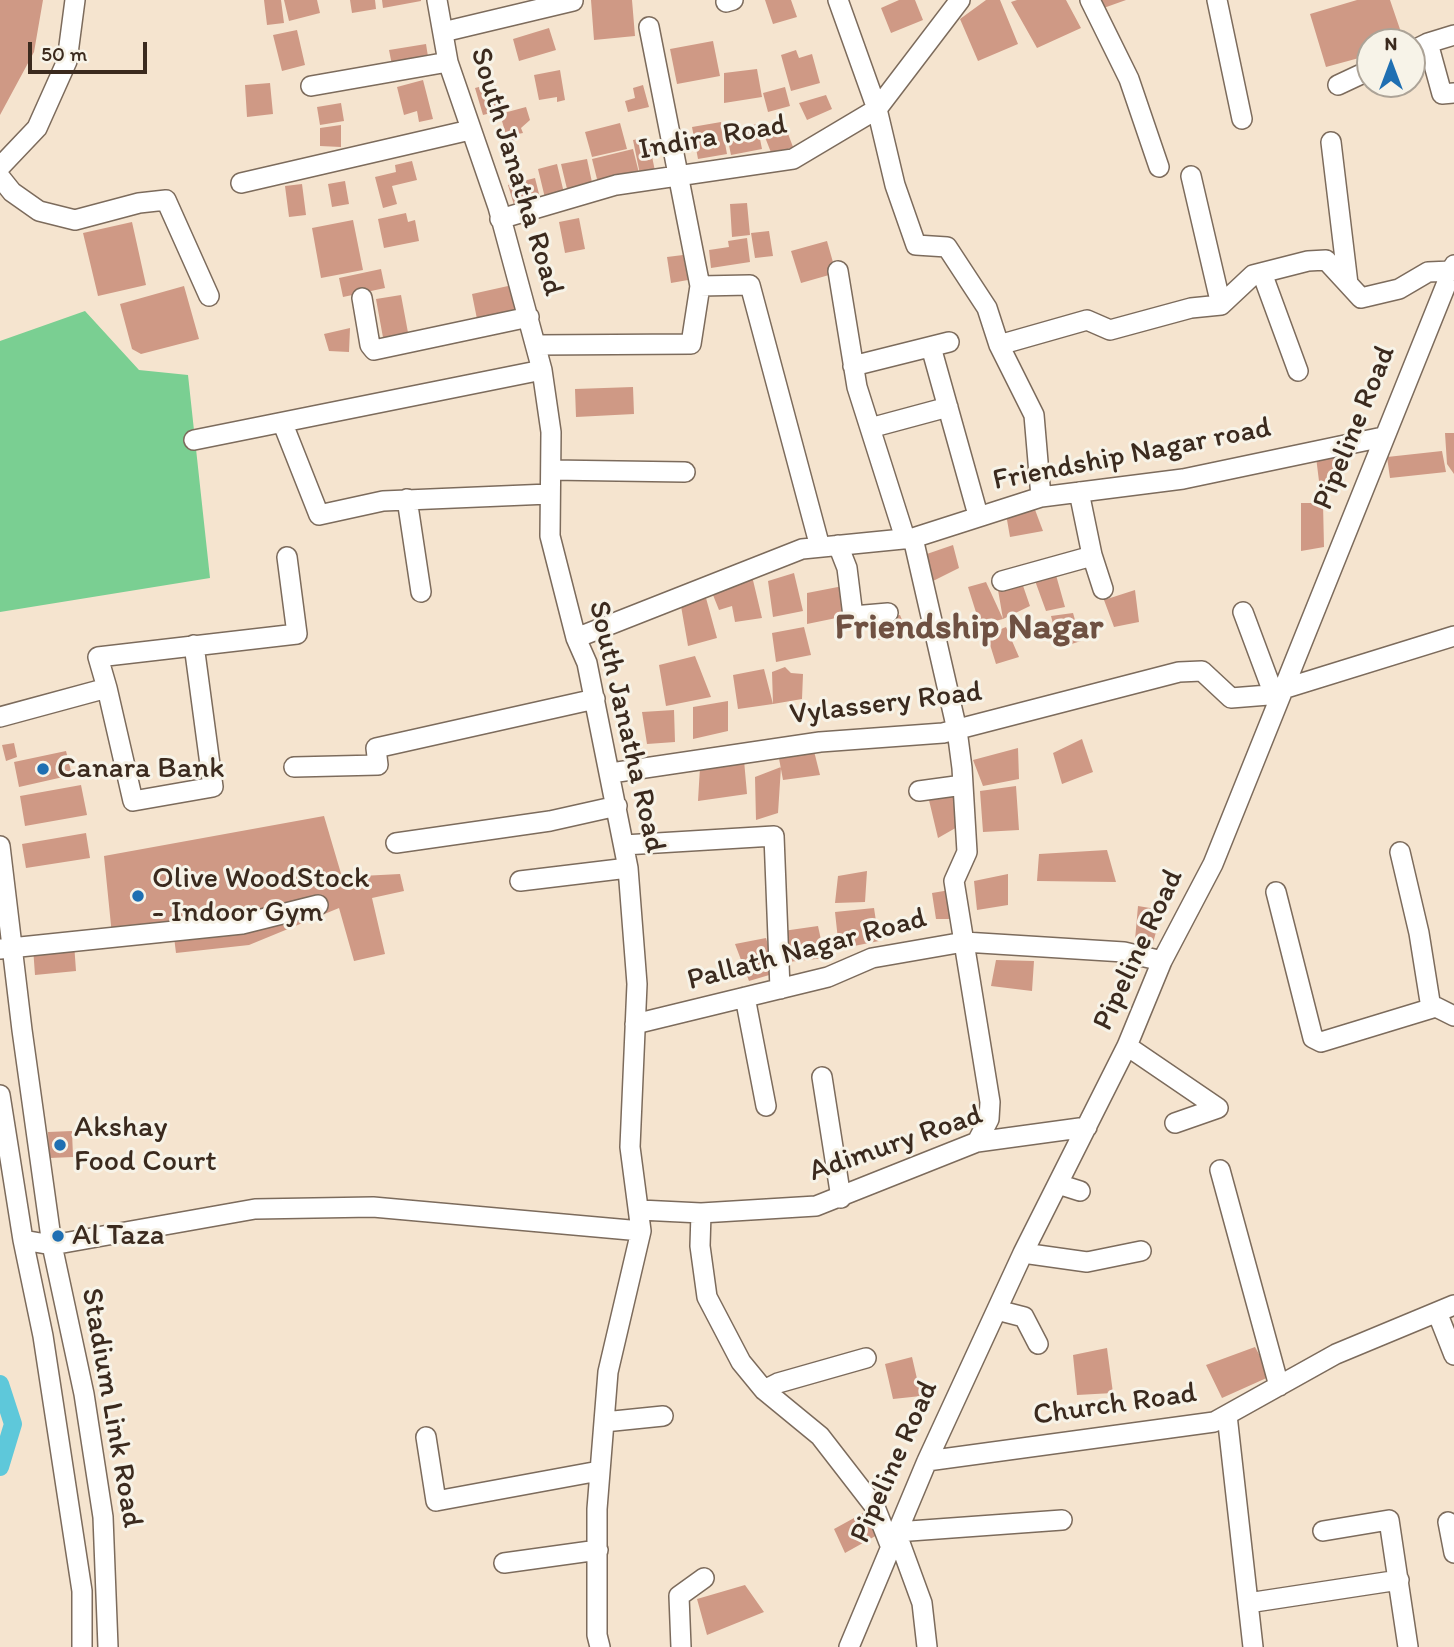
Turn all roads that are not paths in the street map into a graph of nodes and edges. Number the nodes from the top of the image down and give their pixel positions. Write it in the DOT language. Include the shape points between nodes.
graph roads {
  1 [pos="75,0"];
  2 [pos="437,0"];
  3 [pos="838,0"];
  4 [pos="960,0"];
  5 [pos="1090,0"];
  6 [pos="1217,0"];
  7 [pos="573,1"];
  8 [pos="649,27"];
  9 [pos="443,32"];
  10 [pos="1454,35"];
  11 [pos="1426,45"];
  12 [pos="1426,60"];
  13 [pos="448,62"];
  14 [pos="1356,77"];
  15 [pos="1338,85"];
  16 [pos="311,86"];
  17 [pos="1454,93"];
  18 [pos="877,108"];
  19 [pos="1242,119"];
  20 [pos="470,130"];
  21 [pos="1331,142"];
  22 [pos="0,167"];
  23 [pos="1159,167"];
  24 [pos="679,176"];
  25 [pos="1191,176"];
  26 [pos="0,177"];
  27 [pos="241,183"];
  28 [pos="500,219"];
  29 [pos="1453,268"];
  30 [pos="838,271"];
  31 [pos="1262,273"];
  32 [pos="1348,284"];
  33 [pos="700,286"];
  34 [pos="209,296"];
  35 [pos="362,298"];
  36 [pos="1222,306"];
  37 [pos="529,317"];
  38 [pos="537,345"];
  39 [pos="999,345"];
  40 [pos="853,366"];
  41 [pos="542,370"];
  42 [pos="1298,372"];
  43 [pos="948,407"];
  44 [pos="283,425"];
  45 [pos="870,428"];
  46 [pos="1383,438"];
  47 [pos="194,440"];
  48 [pos="551,470"];
  49 [pos="685,472"];
  50 [pos="1079,492"];
  51 [pos="548,494"];
  52 [pos="1041,497"];
  53 [pos="407,499"];
  54 [pos="978,515"];
  55 [pos="909,538"];
  56 [pos="829,546"];
  57 [pos="1092,556"];
  58 [pos="287,557"];
  59 [pos="1002,581"];
  60 [pos="1103,589"];
  61 [pos="421,592"];
  62 [pos="1243,612"];
  63 [pos="888,614"];
  64 [pos="1454,636"];
  65 [pos="576,638"];
  66 [pos="194,645"];
  67 [pos="107,688"];
  68 [pos="1279,693"];
  69 [pos="595,699"];
  70 [pos="0,717"];
  71 [pos="957,730"];
  72 [pos="294,768"];
  73 [pos="611,773"];
  74 [pos="963,785"];
  75 [pos="919,791"];
  76 [pos="617,806"];
  77 [pos="396,843"];
  78 [pos="624,845"];
  79 [pos="0,846"];
  80 [pos="1400,852"];
  81 [pos="628,868"];
  82 [pos="520,881"];
  83 [pos="1276,892"];
  84 [pos="318,905"];
  85 [pos="964,942"];
  86 [pos="6,949"];
  87 [pos="1162,961"];
  88 [pos="780,989"];
  89 [pos="745,997"];
  90 [pos="1431,1008"];
  91 [pos="1454,1016"];
  92 [pos="635,1024"];
  93 [pos="1127,1046"];
  94 [pos="822,1077"];
  95 [pos="0,1095"];
  96 [pos="766,1106"];
  97 [pos="1175,1123"];
  98 [pos="1087,1127"];
  99 [pos="977,1142"];
  100 [pos="5,1168"];
  101 [pos="1220,1170"];
  102 [pos="1058,1184"];
  103 [pos="1080,1191"];
  104 [pos="841,1198"];
  105 [pos="640,1210"];
  106 [pos="701,1213"];
  107 [pos="641,1231"];
  108 [pos="23,1240"];
  109 [pos="52,1245"];
  110 [pos="1141,1251"];
  111 [pos="1023,1253"];
  112 [pos="1446,1308"];
  113 [pos="996,1310"];
  114 [pos="1038,1344"];
  115 [pos="1454,1355"];
  116 [pos="866,1358"];
  117 [pos="1279,1386"];
  118 [pos="765,1390"];
  119 [pos="1227,1415"];
  120 [pos="663,1416"];
  121 [pos="604,1422"];
  122 [pos="426,1437"];
  123 [pos="927,1461"];
  124 [pos="599,1471"];
  125 [pos="1062,1520"];
  126 [pos="1448,1522"];
  127 [pos="1323,1531"];
  128 [pos="893,1539"];
  129 [pos="598,1550"];
  130 [pos="1454,1553"];
  131 [pos="504,1563"];
  132 [pos="704,1578"];
  133 [pos="1399,1580"];
  134 [pos="1248,1603"];
  135 [pos="82,1647"];
  136 [pos="108,1647"];
  137 [pos="600,1647"];
  138 [pos="681,1647"];
  139 [pos="849,1647"];
  140 [pos="927,1647"];
  141 [pos="1253,1647"];
  142 [pos="1408,1647"];
  1 -- 22 [label="street" via="67,61 42,117"];
  2 -- 9 [label="street, South Janatha Road"];
  3 -- 18 [label="street"];
  4 -- 18 [label="street, Indira Road"];
  5 -- 23 [label="street" via="1129,79"];
  6 -- 19 [label="street"];
  7 -- 9 [label="street"];
  8 -- 24 [label="street"];
  9 -- 13 [label="street, South Janatha Road"];
  10 -- 11 [label="street"];
  12 -- 17 [label="street" via="1442,94"];
  13 -- 16 [label="street"];
  13 -- 20 [label="street, South Janatha Road"];
  14 -- 15 [label="street"];
  18 -- 24 [label="street, Indira Road" via="793,159"];
  18 -- 39 [label="street" via="895,185 916,245 947,247 987,308"];
  20 -- 27 [label="street"];
  20 -- 28 [label="street, South Janatha Road"];
  21 -- 32 [label="street"];
  24 -- 28 [label="street, Indira Road" via="616,185"];
  24 -- 33 [label="street"];
  25 -- 36 [label="street"];
  26 -- 34 [label="street" via="39,211 75,220 166,200"];
  28 -- 37 [label="street, South Janatha Road"];
  29 -- 32 [label="street" via="1428,272 1399,289 1361,298"];
  29 -- 46 [label="street, Pipeline Road"];
  30 -- 40 [label="street"];
  31 -- 32 [label="street" via="1326,260"];
  31 -- 36 [label="street" via="1253,275"];
  31 -- 42 [label="street"];
  33 -- 38 [label="street" via="691,344"];
  33 -- 56 [label="street" via="750,285"];
  35 -- 37 [label="street" via="374,350"];
  36 -- 39 [label="street" via="1191,308 1110,330 1087,320"];
  37 -- 38 [label="street, South Janatha Road"];
  38 -- 41 [label="street, South Janatha Road"];
  39 -- 52 [label="street" via="1034,415"];
  40 -- 43 [label="street" via="940,344"];
  40 -- 45 [label="street"];
  41 -- 44 [label="street"];
  41 -- 48 [label="street, South Janatha Road"];
  43 -- 45 [label="street"];
  43 -- 54 [label="street"];
  44 -- 47 [label="street"];
  44 -- 53 [label="street" via="319,515"];
  45 -- 55 [label="street"];
  46 -- 50 [label="street, Friendship Nagar road" via="1183,479"];
  46 -- 68 [label="street, Pipeline Road"];
  48 -- 49 [label="street"];
  48 -- 51 [label="street, South Janatha Road"];
  50 -- 52 [label="street, Friendship Nagar road"];
  50 -- 57 [label="street"];
  51 -- 53 [label="street"];
  51 -- 65 [label="street, South Janatha Road" via="550,536"];
  52 -- 54 [label="street, Friendship Nagar road"];
  53 -- 61 [label="street"];
  54 -- 55 [label="street, Friendship Nagar road"];
  55 -- 56 [label="street, Friendship Nagar road"];
  55 -- 71 [label="street"];
  56 -- 63 [label="street" via="847,568 853,616"];
  56 -- 65 [label="street, Friendship Nagar road" via="802,549 747,568"];
  57 -- 59 [label="street"];
  57 -- 60 [label="street"];
  58 -- 66 [label="street" via="296,634"];
  62 -- 68 [label="street"];
  64 -- 68 [label="street, Vylassery Road"];
  65 -- 69 [label="street, South Janatha Road"];
  66 -- 67 [label="street" via="98,657"];
  66 -- 67 [label="street" via="213,787 133,801"];
  67 -- 70 [label="street"];
  68 -- 71 [label="street, Vylassery Road" via="1231,698 1202,671 1179,672"];
  68 -- 87 [label="street, Pipeline Road" via="1213,864"];
  69 -- 72 [label="street" via="376,748 378,765"];
  69 -- 73 [label="street, South Janatha Road"];
  71 -- 73 [label="street, Vylassery Road" via="820,742"];
  71 -- 74 [label="street"];
  73 -- 76 [label="street, South Janatha Road"];
  74 -- 75 [label="street"];
  74 -- 85 [label="street" via="967,852 954,881"];
  76 -- 77 [label="street" via="550,821"];
  76 -- 78 [label="street, South Janatha Road"];
  78 -- 81 [label="street, South Janatha Road"];
  78 -- 88 [label="street" via="774,836"];
  79 -- 86 [label="street, Stadium Link Road"];
  80 -- 90 [label="street"];
  81 -- 82 [label="street"];
  81 -- 92 [label="street, South Janatha Road"];
  83 -- 90 [label="street" via="1313,1038 1321,1042"];
  84 -- 86 [label="street" via="242,924"];
  85 -- 87 [label="street, Pallath Nagar Road" via="1124,952"];
  85 -- 88 [label="street, Pallath Nagar Road" via="872,958 828,977"];
  85 -- 99 [label="street" via="990,1102 989,1119"];
  86 -- 109 [label="street, Stadium Link Road"];
  87 -- 93 [label="street, Pipeline Road"];
  88 -- 89 [label="street, Pallath Nagar Road"];
  89 -- 92 [label="street, Pallath Nagar Road"];
  89 -- 96 [label="street"];
  90 -- 91 [label="street"];
  92 -- 105 [label="street, South Janatha Road" via="630,1147"];
  93 -- 97 [label="street" via="1218,1108"];
  93 -- 98 [label="street, Pipeline Road"];
  94 -- 104 [label="street"];
  95 -- 100 [label="street, Stadium Link Road"];
  98 -- 99 [label="street, Adimury Road"];
  98 -- 102 [label="street, Pipeline Road"];
  99 -- 104 [label="street, Adimury Road"];
  100 -- 108 [label="street, Stadium Link Road"];
  101 -- 117 [label="street"];
  102 -- 103 [label="street"];
  102 -- 111 [label="street, Pipeline Road"];
  104 -- 106 [label="street, Adimury Road" via="816,1206"];
  105 -- 106 [label="street, Adimury Road"];
  105 -- 107 [label="street, South Janatha Road"];
  106 -- 118 [label="street" via="707,1297 741,1362"];
  107 -- 109 [label="street" via="373,1207 255,1209"];
  107 -- 121 [label="street, South Janatha Road" via="608,1372"];
  108 -- 109 [label="street"];
  108 -- 135 [label="street, Stadium Link Road" via="43,1336 80,1578"];
  109 -- 136 [label="street, Stadium Link Road" via="84,1394 103,1517"];
  110 -- 111 [label="street" via="1087,1262"];
  111 -- 113 [label="street, Pipeline Road"];
  112 -- 115 [label="street"];
  112 -- 117 [label="street, Church Road" via="1336,1354"];
  113 -- 114 [label="street" via="1024,1317"];
  113 -- 123 [label="street, Pipeline Road"];
  116 -- 118 [label="street"];
  117 -- 119 [label="street, Church Road"];
  118 -- 128 [label="street" via="820,1436 875,1507"];
  119 -- 123 [label="street, Church Road" via="1214,1422"];
  119 -- 134 [label="street"];
  120 -- 121 [label="street"];
  121 -- 124 [label="street, South Janatha Road"];
  122 -- 124 [label="street" via="436,1501"];
  123 -- 128 [label="street, Pipeline Road"];
  124 -- 129 [label="street, South Janatha Road"];
  125 -- 128 [label="street"];
  126 -- 130 [label="street"];
  127 -- 133 [label="street" via="1389,1520"];
  128 -- 139 [label="street, Pipeline Road"];
  128 -- 140 [label="street" via="922,1603"];
  129 -- 131 [label="street"];
  129 -- 137 [label="street, South Janatha Road"];
  132 -- 138 [label="street" via="679,1596"];
  133 -- 134 [label="street"];
  133 -- 142 [label="street"];
  134 -- 141 [label="street"];
}
